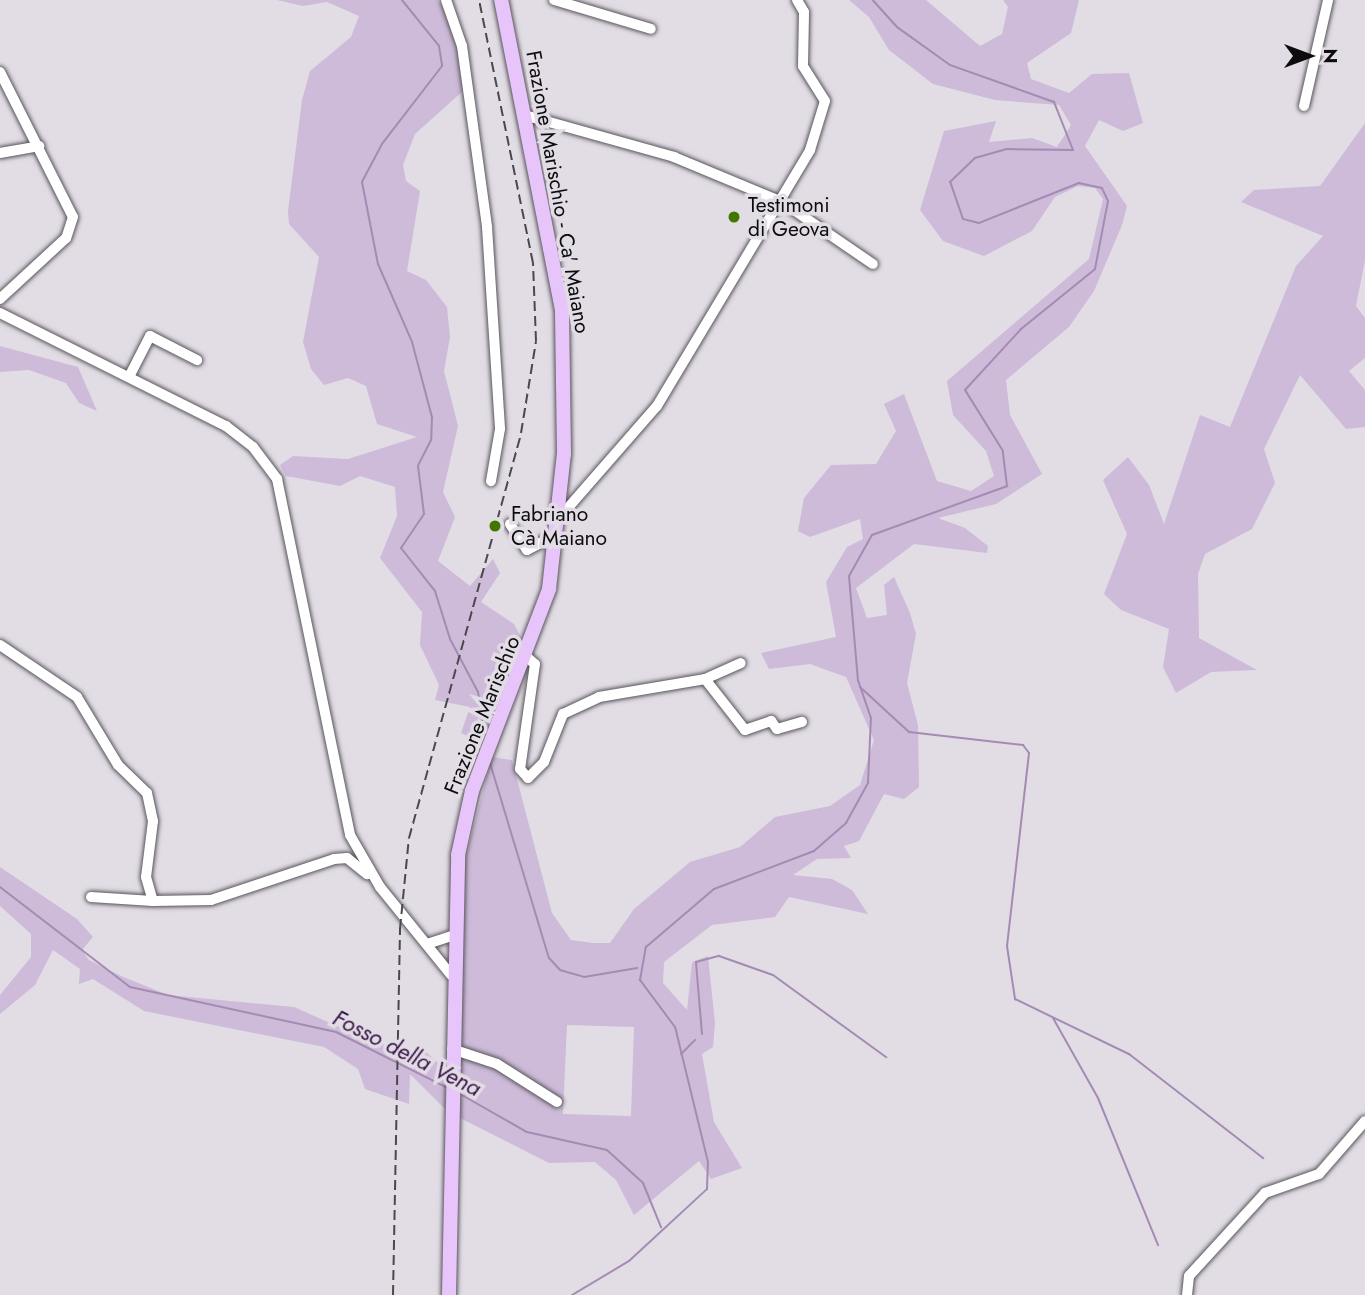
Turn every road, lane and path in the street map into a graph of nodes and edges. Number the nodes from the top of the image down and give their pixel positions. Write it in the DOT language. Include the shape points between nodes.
graph roads {
  1 [pos="446,0"];
  2 [pos="501,0"];
  3 [pos="554,0"];
  4 [pos="797,0"];
  5 [pos="1328,0"];
  6 [pos="651,29"];
  7 [pos="0,72"];
  8 [pos="1304,106"];
  9 [pos="524,115"];
  10 [pos="38,145"];
  11 [pos="0,153"];
  12 [pos="782,202"];
  13 [pos="873,264"];
  14 [pos="0,299"];
  15 [pos="0,313"];
  16 [pos="197,360"];
  17 [pos="130,377"];
  18 [pos="491,481"];
  19 [pos="510,524"];
  20 [pos="559,525"];
  21 [pos="0,645"];
  22 [pos="528,658"];
  23 [pos="741,663"];
  24 [pos="705,679"];
  25 [pos="802,722"];
  26 [pos="375,880"];
  27 [pos="91,897"];
  28 [pos="153,901"];
  29 [pos="451,936"];
  30 [pos="425,943"];
  31 [pos="451,959"];
  32 [pos="451,975"];
  33 [pos="452,1049"];
  34 [pos="557,1102"];
  35 [pos="1365,1121"];
  36 [pos="449,1295"];
  37 [pos="1187,1295"];
  1 -- 18 [label="street" via="462,46 487,227 500,429"];
  2 -- 9 [label="main road, Frazione Marischio - Ca' Maiano"];
  3 -- 6 [label="street"];
  4 -- 12 [label="street" via="804,12 803,66 825,101 810,150"];
  5 -- 8 [label="street"];
  7 -- 10 [label="street"];
  9 -- 12 [label="street" via="674,157"];
  9 -- 20 [label="main road, Frazione Marischio - Ca' Maiano" via="564,332"];
  10 -- 11 [label="street"];
  10 -- 14 [label="street" via="70,205 72,228"];
  12 -- 13 [label="street"];
  12 -- 20 [label="street" via="657,406"];
  15 -- 17 [label="street"];
  16 -- 17 [label="street" via="150,336"];
  17 -- 26 [label="street" via="226,426 253,447 277,479 338,793 350,835"];
  19 -- 20 [label="street" via="527,550"];
  20 -- 22 [label="main road, Frazione Marischio"];
  21 -- 28 [label="street" via="77,697 118,765 147,793 153,821 146,877"];
  22 -- 24 [label="street" via="535,664 523,778 544,762 556,722 572,709 599,697"];
  22 -- 29 [label="main road, Frazione Marischio" via="472,791 458,855"];
  23 -- 24 [label="street"];
  24 -- 25 [label="street" via="745,730 771,721 778,729"];
  26 -- 28 [label="street" via="347,858 334,859 211,900"];
  26 -- 30 [label="street"];
  27 -- 28 [label="street"];
  29 -- 30 [label="street"];
  29 -- 31 [label="main road, Frazione Marischio"];
  30 -- 31 [label="street"];
  30 -- 32 [label="street"];
  31 -- 32 [label="main road, Frazione Marischio"];
  32 -- 33 [label="main road, Frazione Marischio"];
  33 -- 34 [label="street" via="497,1064"];
  33 -- 36 [label="main road, Frazione Marischio"];
  35 -- 37 [label="street" via="1319,1174 1277,1185 1258,1199 1189,1276"];
}
